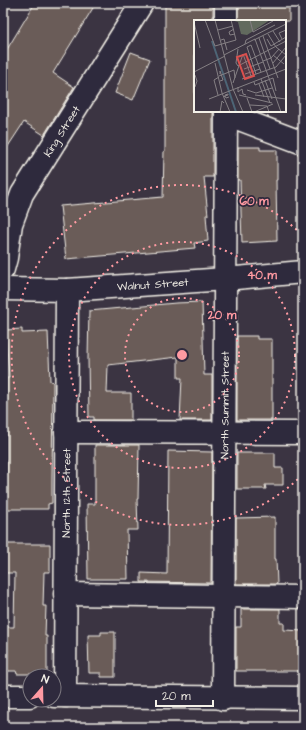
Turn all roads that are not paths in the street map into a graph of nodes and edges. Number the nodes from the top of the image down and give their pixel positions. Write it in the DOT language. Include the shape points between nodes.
graph roads {
  1 [pos="142,3"];
  2 [pos="226,3"];
  3 [pos="226,20"];
  4 [pos="226,113"];
  5 [pos="303,143"];
  6 [pos="303,272"];
  7 [pos="225,279"];
  8 [pos="5,282"];
  9 [pos="68,290"];
  10 [pos="66,432"];
  11 [pos="224,432"];
  12 [pos="303,433"];
  13 [pos="65,594"];
  14 [pos="223,596"];
  15 [pos="303,597"];
  16 [pos="61,668"];
  17 [pos="3,696"];
  18 [pos="22,696"];
  19 [pos="62,696"];
  20 [pos="303,698"];
  21 [pos="223,699"];
  1 -- 8 [label="street, King Street" via="22,194 12,224"];
  2 -- 3 [label="street"];
  4 -- 5 [label="street"];
  4 -- 7 [label="street, North Summit Street"];
  6 -- 7 [label="street, Walnut Street"];
  7 -- 9 [label="street, Walnut Street"];
  7 -- 11 [label="street, North Summit Street"];
  8 -- 9 [label="street, Walnut Street"];
  9 -- 10 [label="street, North 12th Street"];
  10 -- 11 [label="street"];
  10 -- 13 [label="street, North 12th Street"];
  11 -- 12 [label="street"];
  11 -- 14 [label="street, North Summit Street"];
  13 -- 14 [label="street"];
  13 -- 16 [label="street, North 12th Street"];
  14 -- 15 [label="street"];
  14 -- 21 [label="street, North Summit Street"];
  17 -- 18 [label="street"];
  19 -- 21 [label="street"];
  20 -- 21 [label="street"];
}
